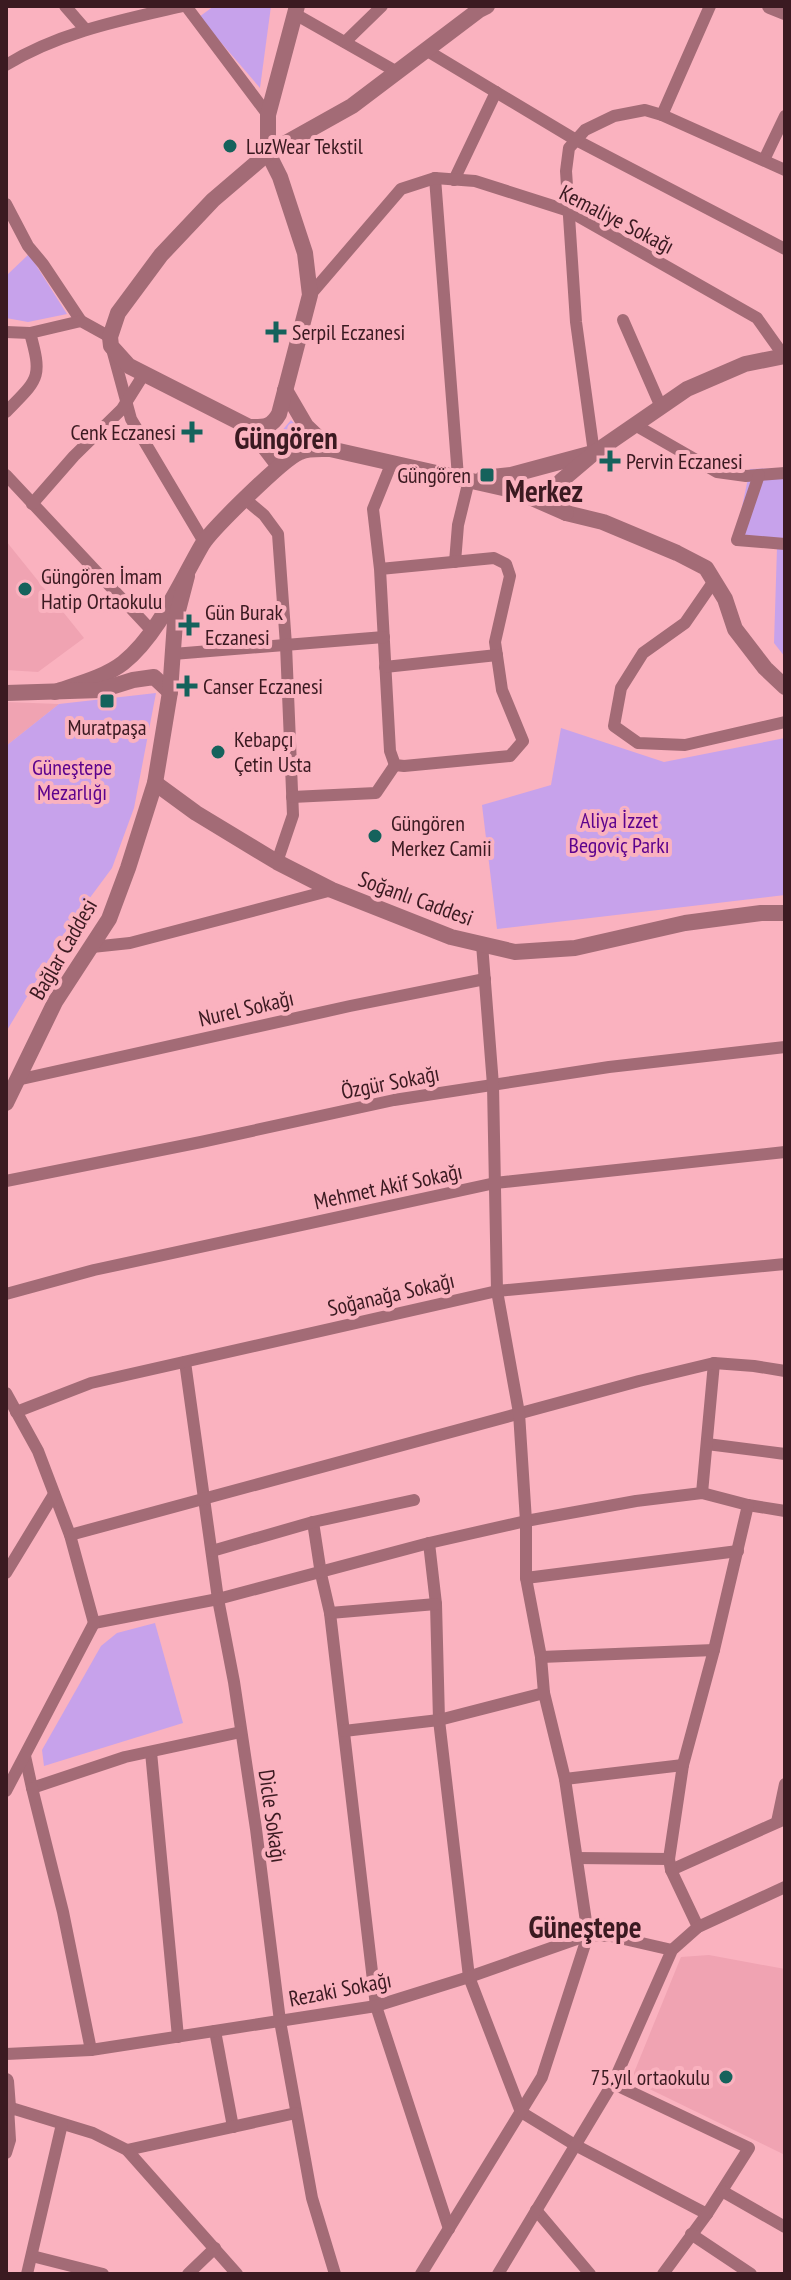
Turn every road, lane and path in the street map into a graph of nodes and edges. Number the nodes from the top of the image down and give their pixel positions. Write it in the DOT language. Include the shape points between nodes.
graph roads {
  1 [pos="65,6"];
  2 [pos="184,6"];
  3 [pos="382,6"];
  4 [pos="487,6"];
  5 [pos="710,6"];
  6 [pos="770,6"];
  7 [pos="296,10"];
  8 [pos="785,12"];
  9 [pos="85,29"];
  10 [pos="345,42"];
  11 [pos="426,50"];
  12 [pos="6,65"];
  13 [pos="397,72"];
  14 [pos="496,92"];
  15 [pos="268,115"];
  16 [pos="662,115"];
  17 [pos="785,116"];
  18 [pos="576,140"];
  19 [pos="268,153"];
  20 [pos="764,160"];
  21 [pos="785,170"];
  22 [pos="435,178"];
  23 [pos="454,180"];
  24 [pos="6,204"];
  25 [pos="569,211"];
  26 [pos="785,249"];
  27 [pos="310,295"];
  28 [pos="623,320"];
  29 [pos="81,321"];
  30 [pos="6,332"];
  31 [pos="30,333"];
  32 [pos="111,341"];
  33 [pos="784,356"];
  34 [pos="144,374"];
  35 [pos="285,390"];
  36 [pos="128,401"];
  37 [pos="661,407"];
  38 [pos="6,412"];
  39 [pos="635,425"];
  40 [pos="249,427"];
  41 [pos="330,449"];
  42 [pos="594,453"];
  43 [pos="392,462"];
  44 [pos="279,466"];
  45 [pos="785,473"];
  46 [pos="6,475"];
  47 [pos="759,475"];
  48 [pos="464,478"];
  49 [pos="246,500"];
  50 [pos="32,504"];
  51 [pos="566,513"];
  52 [pos="204,542"];
  53 [pos="785,544"];
  54 [pos="455,562"];
  55 [pos="380,569"];
  56 [pos="187,576"];
  57 [pos="714,581"];
  58 [pos="152,631"];
  59 [pos="384,637"];
  60 [pos="286,645"];
  61 [pos="173,654"];
  62 [pos="497,655"];
  63 [pos="385,667"];
  64 [pos="785,687"];
  65 [pos="55,692"];
  66 [pos="170,692"];
  67 [pos="6,693"];
  68 [pos="785,722"];
  69 [pos="395,765"];
  70 [pos="155,783"];
  71 [pos="171,795"];
  72 [pos="292,797"];
  73 [pos="142,825"];
  74 [pos="277,862"];
  75 [pos="332,890"];
  76 [pos="785,913"];
  77 [pos="482,944"];
  78 [pos="92,947"];
  79 [pos="485,979"];
  80 [pos="785,1047"];
  81 [pos="17,1080"];
  82 [pos="493,1085"];
  83 [pos="6,1103"];
  84 [pos="785,1152"];
  85 [pos="6,1181"];
  86 [pos="495,1183"];
  87 [pos="785,1264"];
  88 [pos="497,1291"];
  89 [pos="6,1294"];
  90 [pos="185,1362"];
  91 [pos="714,1363"];
  92 [pos="785,1371"];
  93 [pos="6,1393"];
  94 [pos="16,1412"];
  95 [pos="519,1413"];
  96 [pos="707,1444"];
  97 [pos="785,1454"];
  98 [pos="702,1493"];
  99 [pos="54,1494"];
  100 [pos="204,1500"];
  101 [pos="414,1500"];
  102 [pos="748,1505"];
  103 [pos="785,1511"];
  104 [pos="526,1521"];
  105 [pos="313,1522"];
  106 [pos="70,1535"];
  107 [pos="429,1543"];
  108 [pos="212,1551"];
  109 [pos="738,1551"];
  110 [pos="6,1573"];
  111 [pos="321,1574"];
  112 [pos="526,1578"];
  113 [pos="218,1599"];
  114 [pos="436,1604"];
  115 [pos="330,1613"];
  116 [pos="94,1623"];
  117 [pos="714,1650"];
  118 [pos="541,1657"];
  119 [pos="544,1693"];
  120 [pos="439,1720"];
  121 [pos="344,1731"];
  122 [pos="241,1732"];
  123 [pos="151,1752"];
  124 [pos="25,1756"];
  125 [pos="683,1765"];
  126 [pos="565,1779"];
  127 [pos="785,1784"];
  128 [pos="32,1788"];
  129 [pos="6,1791"];
  130 [pos="781,1820"];
  131 [pos="577,1858"];
  132 [pos="670,1865"];
  133 [pos="785,1887"];
  134 [pos="698,1927"];
  135 [pos="588,1935"];
  136 [pos="672,1950"];
  137 [pos="469,1977"];
  138 [pos="376,2006"];
  139 [pos="280,2021"];
  140 [pos="215,2031"];
  141 [pos="178,2037"];
  142 [pos="91,2050"];
  143 [pos="6,2054"];
  144 [pos="6,2081"];
  145 [pos="612,2083"];
  146 [pos="8,2107"];
  147 [pos="521,2112"];
  148 [pos="296,2113"];
  149 [pos="62,2124"];
  150 [pos="233,2127"];
  151 [pos="575,2145"];
  152 [pos="127,2150"];
  153 [pos="6,2153"];
  154 [pos="722,2191"];
  155 [pos="536,2210"];
  156 [pos="707,2214"];
  157 [pos="785,2227"];
  158 [pos="449,2229"];
  159 [pos="691,2234"];
  160 [pos="215,2248"];
  161 [pos="32,2256"];
  162 [pos="27,2274"];
  163 [pos="103,2274"];
  164 [pos="188,2274"];
  165 [pos="237,2274"];
  166 [pos="335,2274"];
  167 [pos="421,2274"];
  168 [pos="498,2274"];
  169 [pos="590,2274"];
  170 [pos="663,2274"];
  171 [pos="751,2274"];
  1 -- 9 [label="street"];
  2 -- 9 [label="street"];
  2 -- 15 [label="street"];
  3 -- 10 [label="street"];
  4 -- 11 [label="street"];
  5 -- 16 [label="street"];
  6 -- 8 [label="street"];
  7 -- 10 [label="street"];
  7 -- 15 [label="street"];
  9 -- 12 [label="street"];
  10 -- 13 [label="street"];
  11 -- 13 [label="street"];
  11 -- 14 [label="street"];
  13 -- 19 [label="street" via="352,106"];
  14 -- 18 [label="street"];
  14 -- 23 [label="street"];
  15 -- 19 [label="street"];
  16 -- 18 [label="street" via="645,110 614,116"];
  16 -- 20 [label="street"];
  17 -- 20 [label="street"];
  18 -- 25 [label="street" via="569,148 566,171"];
  18 -- 26 [label="street"];
  19 -- 27 [label="street" via="305,253"];
  19 -- 32 [label="street" via="161,255 118,313"];
  20 -- 21 [label="street"];
  22 -- 23 [label="street, Kemaliye Sokağı"];
  22 -- 27 [label="street, Kemaliye Sokağı" via="401,189"];
  22 -- 48 [label="street"];
  23 -- 25 [label="street, Kemaliye Sokağı" via="475,181"];
  24 -- 29 [label="street" via="28,246"];
  25 -- 33 [label="street, Kemaliye Sokağı" via="757,318"];
  25 -- 42 [label="street" via="576,322"];
  27 -- 35 [label="street"];
  28 -- 37 [label="street"];
  29 -- 31 [label="street"];
  29 -- 32 [label="street"];
  30 -- 31 [label="street"];
  31 -- 38 [label="street" via="38,363 35,382"];
  32 -- 34 [label="street" via="129,366"];
  32 -- 36 [label="street"];
  33 -- 37 [label="street" via="745,364 687,389"];
  34 -- 36 [label="street"];
  34 -- 40 [label="street"];
  35 -- 40 [label="street" via="273,424"];
  35 -- 41 [label="street" via="306,426"];
  36 -- 50 [label="street"];
  36 -- 52 [label="street" via="131,419"];
  37 -- 39 [label="street"];
  39 -- 42 [label="street"];
  39 -- 47 [label="street" via="717,472"];
  40 -- 44 [label="street"];
  41 -- 43 [label="street"];
  41 -- 44 [label="street, Bağlar Caddesi" via="301,451"];
  42 -- 48 [label="street" via="511,475"];
  42 -- 51 [label="street" via="561,481 557,497"];
  43 -- 48 [label="street"];
  43 -- 55 [label="street" via="373,509"];
  44 -- 49 [label="street, Bağlar Caddesi"];
  45 -- 47 [label="street"];
  46 -- 50 [label="street"];
  47 -- 53 [label="street" via="737,540"];
  48 -- 51 [label="street" via="516,491"];
  48 -- 54 [label="street"];
  49 -- 52 [label="street, Bağlar Caddesi"];
  49 -- 60 [label="street" via="278,534"];
  50 -- 58 [label="street"];
  51 -- 57 [label="street" via="603,522 677,553 706,568"];
  52 -- 56 [label="street, Bağlar Caddesi"];
  54 -- 55 [label="street"];
  54 -- 62 [label="street" via="494,558 506,564 510,576 495,642"];
  55 -- 59 [label="street"];
  56 -- 58 [label="street, Bağlar Caddesi"];
  56 -- 61 [label="street, Bağlar Caddesi"];
  57 -- 64 [label="street" via="735,629"];
  57 -- 68 [label="street" via="685,623 643,653 621,688 614,726 638,743 685,745"];
  58 -- 65 [label="street, Bağlar Caddesi" via="123,663"];
  59 -- 60 [label="street"];
  59 -- 63 [label="street"];
  60 -- 61 [label="street"];
  60 -- 72 [label="street"];
  61 -- 66 [label="street, Bağlar Caddesi"];
  62 -- 63 [label="street"];
  62 -- 69 [label="street" via="502,690 523,741 510,756"];
  63 -- 69 [label="street"];
  65 -- 66 [label="street" via="101,690 154,677"];
  65 -- 67 [label="street"];
  66 -- 70 [label="street, Bağlar Caddesi"];
  69 -- 72 [label="street" via="376,793"];
  70 -- 71 [label="street, Soğanlı Caddesi"];
  70 -- 73 [label="street, Bağlar Caddesi"];
  71 -- 73 [label="street"];
  71 -- 74 [label="street, Soğanlı Caddesi"];
  72 -- 74 [label="street" via="293,815"];
  73 -- 78 [label="street, Bağlar Caddesi" via="109,919"];
  74 -- 75 [label="street, Soğanlı Caddesi"];
  75 -- 77 [label="street, Soğanlı Caddesi"];
  75 -- 78 [label="street" via="130,943"];
  76 -- 77 [label="street, Soğanlı Caddesi" via="685,923 575,948 515,952"];
  77 -- 79 [label="street"];
  78 -- 81 [label="street, Bağlar Caddesi" via="55,1002"];
  79 -- 81 [label="street, Nurel Sokağı"];
  79 -- 82 [label="street"];
  80 -- 82 [label="street, Özgür Sokağı"];
  81 -- 83 [label="street, Bağlar Caddesi"];
  82 -- 85 [label="street, Özgür Sokağı" via="394,1100"];
  82 -- 86 [label="street"];
  84 -- 86 [label="street, Mehmet Akif Sokağı"];
  86 -- 88 [label="street"];
  86 -- 89 [label="street, Mehmet Akif Sokağı"];
  87 -- 88 [label="street, Soğanağa Sokağı"];
  88 -- 90 [label="street, Soğanağa Sokağı"];
  88 -- 95 [label="street"];
  90 -- 94 [label="street, Soğanağa Sokağı" via="91,1383"];
  90 -- 100 [label="street, Dicle Sokağı"];
  91 -- 92 [label="street"];
  91 -- 95 [label="street"];
  91 -- 96 [label="street"];
  93 -- 94 [label="street"];
  94 -- 99 [label="street"];
  95 -- 100 [label="street"];
  95 -- 104 [label="street"];
  96 -- 97 [label="street"];
  96 -- 98 [label="street"];
  98 -- 102 [label="street"];
  98 -- 104 [label="street"];
  99 -- 106 [label="street"];
  99 -- 110 [label="street"];
  100 -- 106 [label="street"];
  100 -- 108 [label="street, Dicle Sokağı"];
  101 -- 105 [label="street"];
  102 -- 103 [label="street"];
  102 -- 109 [label="street"];
  104 -- 107 [label="street"];
  104 -- 112 [label="street"];
  105 -- 108 [label="street"];
  105 -- 111 [label="street"];
  106 -- 116 [label="street"];
  107 -- 111 [label="street"];
  107 -- 114 [label="street"];
  108 -- 113 [label="street, Dicle Sokağı"];
  109 -- 112 [label="street"];
  109 -- 117 [label="street"];
  111 -- 113 [label="street"];
  111 -- 115 [label="street"];
  112 -- 118 [label="street"];
  113 -- 116 [label="street"];
  113 -- 122 [label="street, Dicle Sokağı"];
  114 -- 115 [label="street"];
  114 -- 120 [label="street"];
  115 -- 121 [label="street"];
  116 -- 124 [label="street"];
  117 -- 118 [label="street"];
  117 -- 125 [label="street"];
  118 -- 119 [label="street"];
  119 -- 120 [label="street"];
  119 -- 126 [label="street"];
  120 -- 121 [label="street"];
  120 -- 137 [label="street"];
  121 -- 138 [label="street"];
  122 -- 123 [label="street"];
  122 -- 139 [label="street, Dicle Sokağı"];
  123 -- 128 [label="street"];
  123 -- 141 [label="street"];
  124 -- 128 [label="street"];
  124 -- 129 [label="street"];
  125 -- 126 [label="street"];
  125 -- 132 [label="street"];
  126 -- 131 [label="street"];
  127 -- 130 [label="street"];
  128 -- 142 [label="street"];
  130 -- 132 [label="street"];
  131 -- 132 [label="street"];
  131 -- 135 [label="street"];
  132 -- 134 [label="street"];
  133 -- 134 [label="street"];
  134 -- 136 [label="street"];
  135 -- 136 [label="street, Rezaki Sokağı"];
  135 -- 137 [label="street, Rezaki Sokağı"];
  135 -- 147 [label="street" via="542,2077"];
  136 -- 145 [label="street"];
  137 -- 138 [label="street, Rezaki Sokağı"];
  137 -- 147 [label="street"];
  138 -- 139 [label="street, Rezaki Sokağı"];
  138 -- 158 [label="street"];
  139 -- 140 [label="street, Rezaki Sokağı"];
  139 -- 148 [label="street, Dicle Sokağı"];
  140 -- 141 [label="street, Rezaki Sokağı"];
  140 -- 150 [label="street"];
  141 -- 142 [label="street, Rezaki Sokağı"];
  142 -- 143 [label="street, Rezaki Sokağı"];
  144 -- 146 [label="street"];
  145 -- 151 [label="street"];
  145 -- 154 [label="street" via="749,2148"];
  146 -- 149 [label="street"];
  146 -- 153 [label="street"];
  147 -- 151 [label="street"];
  147 -- 158 [label="street"];
  148 -- 150 [label="street"];
  148 -- 166 [label="street, Dicle Sokağı" via="312,2198"];
  149 -- 152 [label="street"];
  149 -- 161 [label="street"];
  150 -- 152 [label="street"];
  151 -- 155 [label="street"];
  151 -- 156 [label="street"];
  152 -- 160 [label="street"];
  154 -- 156 [label="street"];
  154 -- 157 [label="street"];
  155 -- 168 [label="street"];
  155 -- 169 [label="street"];
  156 -- 159 [label="street"];
  158 -- 167 [label="street"];
  159 -- 170 [label="street"];
  159 -- 171 [label="street"];
  160 -- 164 [label="street"];
  160 -- 165 [label="street"];
  161 -- 162 [label="street"];
  161 -- 163 [label="street"];
}
